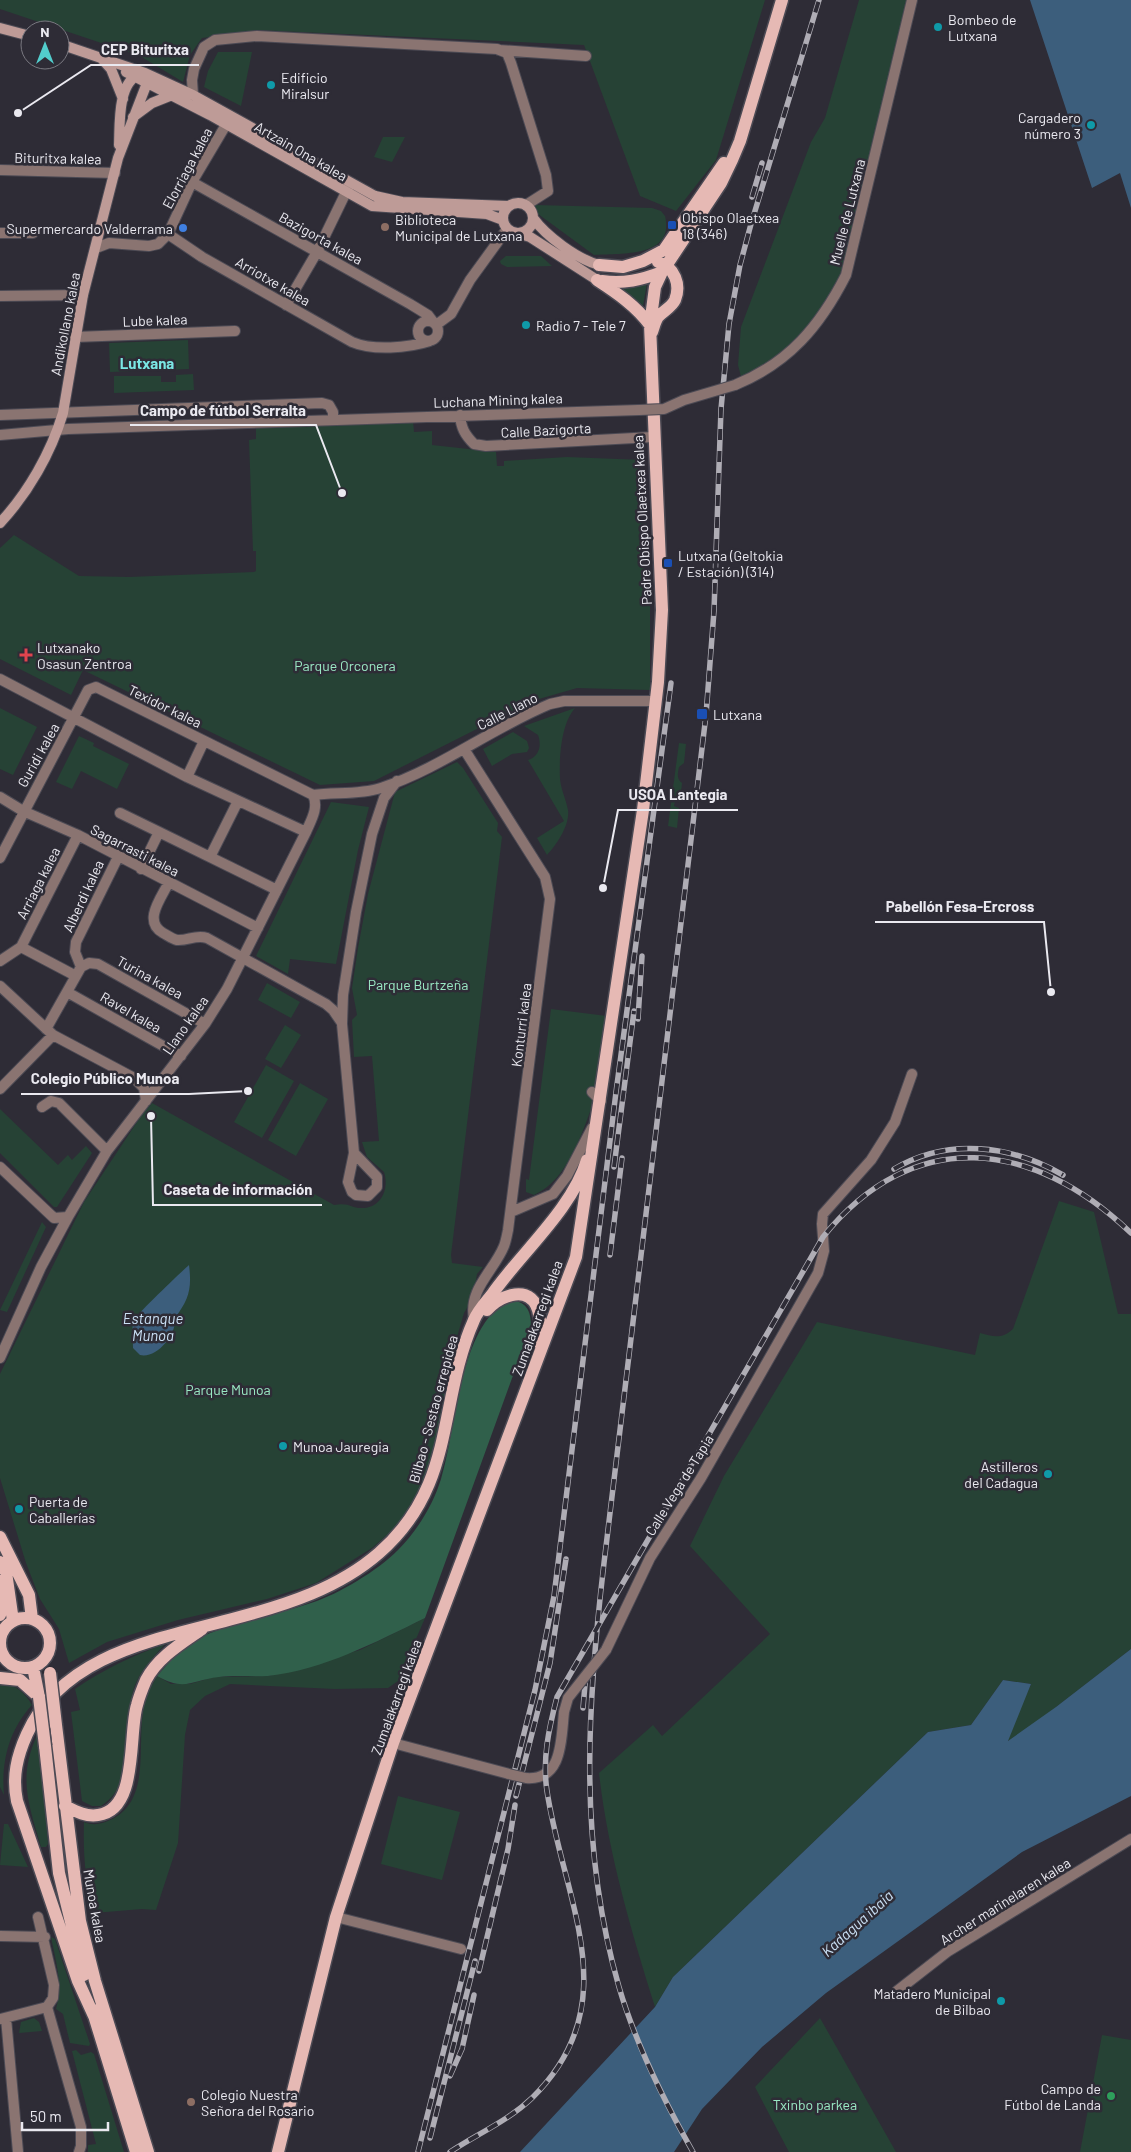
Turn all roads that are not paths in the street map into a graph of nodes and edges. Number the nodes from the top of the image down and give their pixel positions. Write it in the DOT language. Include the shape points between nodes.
graph roads {
  1 [pos="782,0"];
  2 [pos="912,0"];
  3 [pos="0,28"];
  4 [pos="20,33"];
  5 [pos="70,47"];
  6 [pos="497,49"];
  7 [pos="586,56"];
  8 [pos="101,58"];
  9 [pos="134,76"];
  10 [pos="146,78"];
  11 [pos="172,95"];
  12 [pos="193,95"];
  13 [pos="123,100"];
  14 [pos="133,118"];
  15 [pos="229,120"];
  16 [pos="740,140"];
  17 [pos="118,158"];
  18 [pos="0,170"];
  19 [pos="115,172"];
  20 [pos="192,182"];
  21 [pos="349,189"];
  22 [pos="508,206"];
  23 [pos="526,206"];
  24 [pos="533,218"];
  25 [pos="509,227"];
  26 [pos="100,232"];
  27 [pos="0,233"];
  28 [pos="33,233"];
  29 [pos="168,234"];
  30 [pos="109,244"];
  31 [pos="96,248"];
  32 [pos="664,250"];
  33 [pos="317,252"];
  34 [pos="643,261"];
  35 [pos="599,265"];
  36 [pos="660,269"];
  37 [pos="596,280"];
  38 [pos="82,295"];
  39 [pos="0,296"];
  40 [pos="286,304"];
  41 [pos="435,324"];
  42 [pos="235,331"];
  43 [pos="650,331"];
  44 [pos="75,337"];
  45 [pos="430,341"];
  46 [pos="664,409"];
  47 [pos="83,412"];
  48 [pos="63,413"];
  49 [pos="0,415"];
  50 [pos="460,415"];
  51 [pos="333,420"];
  52 [pos="58,430"];
  53 [pos="77,430"];
  54 [pos="0,435"];
  55 [pos="653,437"];
  56 [pos="0,523"];
  57 [pos="0,679"];
  58 [pos="656,701"];
  59 [pos="74,718"];
  60 [pos="204,741"];
  61 [pos="464,749"];
  62 [pos="187,777"];
  63 [pos="397,782"];
  64 [pos="358,792"];
  65 [pos="312,795"];
  66 [pos="0,797"];
  67 [pos="238,801"];
  68 [pos="379,810"];
  69 [pos="23,811"];
  70 [pos="120,813"];
  71 [pos="159,832"];
  72 [pos="306,832"];
  73 [pos="78,836"];
  74 [pos="118,857"];
  75 [pos="210,857"];
  76 [pos="0,858"];
  77 [pos="141,869"];
  78 [pos="169,882"];
  79 [pos="277,890"];
  80 [pos="258,928"];
  81 [pos="21,947"];
  82 [pos="244,958"];
  83 [pos="0,960"];
  84 [pos="78,971"];
  85 [pos="344,982"];
  86 [pos="0,986"];
  87 [pos="67,992"];
  88 [pos="326,1004"];
  89 [pos="205,1024"];
  90 [pos="342,1024"];
  91 [pos="50,1032"];
  92 [pos="180,1056"];
  93 [pos="912,1074"];
  94 [pos="0,1089"];
  95 [pos="146,1101"];
  96 [pos="598,1101"];
  97 [pos="42,1107"];
  98 [pos="592,1128"];
  99 [pos="108,1151"];
  100 [pos="354,1152"];
  101 [pos="0,1167"];
  102 [pos="514,1195"];
  103 [pos="532,1203"];
  104 [pos="511,1212"];
  105 [pos="68,1217"];
  106 [pos="473,1323"];
  107 [pos="539,1354"];
  108 [pos="0,1358"];
  109 [pos="0,1537"];
  110 [pos="0,1562"];
  111 [pos="0,1574"];
  112 [pos="0,1615"];
  113 [pos="32,1619"];
  114 [pos="13,1621"];
  115 [pos="208,1625"];
  116 [pos="0,1641"];
  117 [pos="46,1658"];
  118 [pos="5,1666"];
  119 [pos="33,1667"];
  120 [pos="0,1678"];
  121 [pos="39,1696"];
  122 [pos="394,1743"];
  123 [pos="65,1806"];
  124 [pos="1131,1839"];
  125 [pos="38,1917"];
  126 [pos="336,1918"];
  127 [pos="0,1936"];
  128 [pos="45,1937"];
  129 [pos="461,1949"];
  130 [pos="896,1990"];
  131 [pos="47,2006"];
  132 [pos="94,2016"];
  133 [pos="3,2018"];
  134 [pos="18,2152"];
  135 [pos="79,2152"];
  136 [pos="136,2152"];
  137 [pos="148,2152"];
  138 [pos="278,2152"];
  1 -- 16 [label="main road"];
  2 -- 46 [label="street, Muelle de Lutxana, bridge" via="846,275 833,301 816,325 777,364 735,385"];
  3 -- 4 [label="main road"];
  5 -- 8 [label="main road, Artzain Ona kalea"];
  6 -- 7 [label="street"];
  6 -- 12 [label="street" via="257,36 216,40 204,47 194,69"];
  6 -- 23 [label="street" via="507,53 511,63 546,175 548,191"];
  8 -- 9 [label="main road, Artzain Ona kalea"];
  8 -- 10 [label="main road, Artzain Ona kalea"];
  8 -- 13 [label="main road" via="111,69"];
  9 -- 10 [label="main road, Artzain Ona kalea"];
  9 -- 13 [label="main road" via="126,85"];
  10 -- 11 [label="main road, Artzain Ona kalea"];
  10 -- 12 [label="main road, Artzain Ona kalea"];
  10 -- 14 [label="main road, Andikollano kalea"];
  11 -- 14 [label="main road" via="152,103"];
  11 -- 15 [label="main road, Artzain Ona kalea"];
  12 -- 15 [label="main road, Artzain Ona kalea"];
  13 -- 17 [label="main road"];
  14 -- 17 [label="main road, Andikollano kalea"];
  15 -- 20 [label="street, Elorriaga kalea"];
  15 -- 21 [label="main road, Artzain Ona kalea"];
  16 -- 32 [label="main road"];
  16 -- 36 [label="main road" via="722,183"];
  17 -- 19 [label="main road, Andikollano kalea"];
  18 -- 19 [label="street, Bituritxa kalea"];
  19 -- 26 [label="main road, Andikollano kalea"];
  20 -- 29 [label="street, Elorriaga kalea"];
  20 -- 33 [label="street, Bazigorta kalea"];
  21 -- 22 [label="main road, Artzain Ona kalea" via="386,200"];
  21 -- 25 [label="main road, Artzain Ona kalea" via="380,208 487,214"];
  21 -- 33 [label="street"];
  22 -- 23 [label="main road" via="517,203"];
  22 -- 25 [label="main road"];
  23 -- 24 [label="main road"];
  24 -- 25 [label="main road" via="526,231"];
  24 -- 35 [label="main road" via="556,241"];
  25 -- 37 [label="main road, Artzain Ona kalea"];
  25 -- 41 [label="street" via="470,280 451,314"];
  26 -- 30 [label="street"];
  26 -- 31 [label="main road, Andikollano kalea"];
  27 -- 28 [label="street"];
  29 -- 30 [label="street" via="158,244 149,246"];
  29 -- 40 [label="street, Arriotxe kalea"];
  30 -- 31 [label="street"];
  31 -- 38 [label="main road, Andikollano kalea"];
  32 -- 34 [label="main road"];
  32 -- 36 [label="main road"];
  33 -- 40 [label="street"];
  33 -- 41 [label="street, Bazigorta kalea" via="410,304 428,315"];
  34 -- 35 [label="main road" via="623,267"];
  34 -- 36 [label="main road"];
  36 -- 37 [label="main road" via="640,280 615,283"];
  36 -- 43 [label="main road, Padre Obispo Olaetxea kalea" via="647,303"];
  36 -- 43 [label="main road" via="673,272 677,290 674,302 657,318"];
  37 -- 43 [label="main road" via="641,313"];
  38 -- 39 [label="street"];
  38 -- 44 [label="main road, Andikollano kalea"];
  40 -- 45 [label="street, Arriotxe kalea" via="361,346"];
  41 -- 45 [label="street" via="438,335"];
  41 -- 45 [label="street" via="425,322 419,329 421,338"];
  42 -- 44 [label="street, Lube kalea"];
  43 -- 55 [label="main road, Padre Obispo Olaetxea kalea"];
  44 -- 48 [label="main road, Andikollano kalea"];
  46 -- 50 [label="street, Luchana Mining kalea, bridge"];
  47 -- 48 [label="street"];
  47 -- 51 [label="street" via="322,403 329,405"];
  47 -- 53 [label="street" via="75,420"];
  48 -- 49 [label="street"];
  48 -- 52 [label="main road, Andikollano kalea"];
  50 -- 51 [label="street, Luchana Mining kalea"];
  50 -- 55 [label="street, Calle Bazigorta" via="466,435 474,444 486,446"];
  51 -- 53 [label="street, Luchana Mining kalea"];
  52 -- 53 [label="street, Luchana Mining kalea"];
  52 -- 54 [label="street, Luchana Mining kalea"];
  52 -- 56 [label="main road, Andikollano kalea" via="16,505"];
  55 -- 58 [label="main road, Padre Obispo Olaetxea kalea" via="662,610"];
  57 -- 59 [label="street"];
  58 -- 61 [label="street, Calle Llano" via="564,701 550,704"];
  58 -- 96 [label="main road, Zumalakarregi kalea" via="644,810"];
  59 -- 60 [label="street, Texidor kalea" via="88,690 96,687"];
  59 -- 62 [label="street"];
  59 -- 69 [label="street, Guridi kalea"];
  60 -- 62 [label="street, Texidor kalea"];
  60 -- 65 [label="street, Texidor kalea"];
  61 -- 63 [label="street, Calle Llano"];
  61 -- 102 [label="street, Konturri kalea" via="549,887"];
  62 -- 67 [label="street"];
  63 -- 64 [label="street"];
  63 -- 68 [label="street"];
  64 -- 65 [label="street"];
  64 -- 68 [label="street" via="374,799"];
  65 -- 72 [label="street, Llano kalea" via="316,802 315,810"];
  66 -- 69 [label="street, Sagarrasti kalea"];
  67 -- 72 [label="street"];
  67 -- 75 [label="street"];
  68 -- 85 [label="street"];
  69 -- 73 [label="street, Sagarrasti kalea"];
  69 -- 76 [label="street, Guridi kalea"];
  70 -- 71 [label="street"];
  71 -- 75 [label="street"];
  71 -- 77 [label="street"];
  72 -- 79 [label="street, Llano kalea"];
  73 -- 74 [label="street, Sagarrasti kalea"];
  73 -- 81 [label="street, Arriaga kalea"];
  74 -- 77 [label="street, Sagarrasti kalea"];
  74 -- 84 [label="street, Alberdi kalea" via="76,942"];
  75 -- 79 [label="street"];
  77 -- 78 [label="street, Sagarrasti kalea"];
  78 -- 80 [label="street, Sagarrasti kalea"];
  78 -- 82 [label="street" via="153,914 156,927 175,939 202,936"];
  79 -- 80 [label="street, Llano kalea"];
  80 -- 82 [label="street, Llano kalea"];
  81 -- 83 [label="street"];
  81 -- 84 [label="street"];
  82 -- 88 [label="street"];
  82 -- 89 [label="street, Llano kalea"];
  84 -- 87 [label="street"];
  84 -- 89 [label="street, Turina kalea" via="89,963 98,964"];
  85 -- 88 [label="street" via="337,998"];
  85 -- 90 [label="street"];
  86 -- 91 [label="street"];
  87 -- 91 [label="street"];
  87 -- 92 [label="street, Ravel kalea"];
  88 -- 90 [label="street"];
  89 -- 92 [label="street, Llano kalea"];
  90 -- 100 [label="street"];
  91 -- 94 [label="street"];
  91 -- 95 [label="street" via="134,1078 144,1088"];
  92 -- 95 [label="street, Llano kalea"];
  93 -- 122 [label="street, Calle Vega de Tapia, bridge" via="895,1122 876,1152 823,1214 824,1251 818,1273 701,1478 650,1558 606,1650 568,1698 559,1751 550,1772 542,1777 526,1778"];
  95 -- 99 [label="street, Llano kalea"];
  96 -- 98 [label="main road, Bilbao - Sestao errepidea"];
  96 -- 107 [label="main road, Zumalakarregi kalea" via="576,1257"];
  97 -- 99 [label="street" via="51,1102 59,1103"];
  98 -- 103 [label="street" via="553,1194"];
  98 -- 106 [label="main road, Bilbao - Sestao errepidea" via="586,1162 560,1209 503,1279"];
  99 -- 105 [label="street, Llano kalea"];
  101 -- 105 [label="street" via="54,1218"];
  102 -- 103 [label="street" via="519,1200"];
  102 -- 104 [label="street, Konturri kalea"];
  103 -- 104 [label="street"];
  104 -- 106 [label="street, Konturri kalea" via="504,1247 476,1295"];
  105 -- 108 [label="street, Llano kalea" via="41,1267"];
  106 -- 107 [label="main road" via="497,1300 512,1294 526,1295 536,1304 540,1320"];
  106 -- 115 [label="main road, Bilbao - Sestao errepidea" via="457,1369 431,1482 400,1533 379,1554 334,1584"];
  107 -- 122 [label="main road, Zumalakarregi kalea"];
  109 -- 113 [label="main road" via="29,1595"];
  110 -- 114 [label="main road" via="6,1572 12,1599"];
  111 -- 112 [label="main road"];
  113 -- 114 [label="main road"];
  113 -- 117 [label="main road" via="40,1623 49,1637"];
  114 -- 116 [label="main road" via="2,1633"];
  115 -- 123 [label="main road" via="167,1654 147,1678 136,1706 131,1763 123,1797 113,1810 98,1816"];
  115 -- 132 [label="main road, Bilbao - Sestao errepidea" via="161,1636 107,1657 78,1673 54,1694 32,1721 18,1757 14,1783 17,1801 78,1981"];
  116 -- 118 [label="main road"];
  117 -- 119 [label="main road"];
  117 -- 123 [label="main road, Munoa kalea, bridge"];
  118 -- 119 [label="main road"];
  119 -- 121 [label="main road, Munoa kalea"];
  120 -- 121 [label="main road" via="20,1680"];
  121 -- 132 [label="main road, Munoa kalea, bridge" via="60,1873"];
  122 -- 126 [label="main road, Zumalakarregi kalea"];
  123 -- 137 [label="main road, Munoa kalea" via="80,1920 95,1981"];
  124 -- 130 [label="street, Archer marinelaren kalea" via="947,1952"];
  125 -- 128 [label="street"];
  126 -- 129 [label="street"];
  126 -- 138 [label="main road, Zumalakarregi kalea"];
  127 -- 128 [label="street"];
  128 -- 131 [label="street" via="54,1985 53,1998"];
  131 -- 133 [label="street"];
  131 -- 135 [label="street" via="81,2127"];
  132 -- 136 [label="main road, Munoa kalea"];
  133 -- 134 [label="street"];
}
